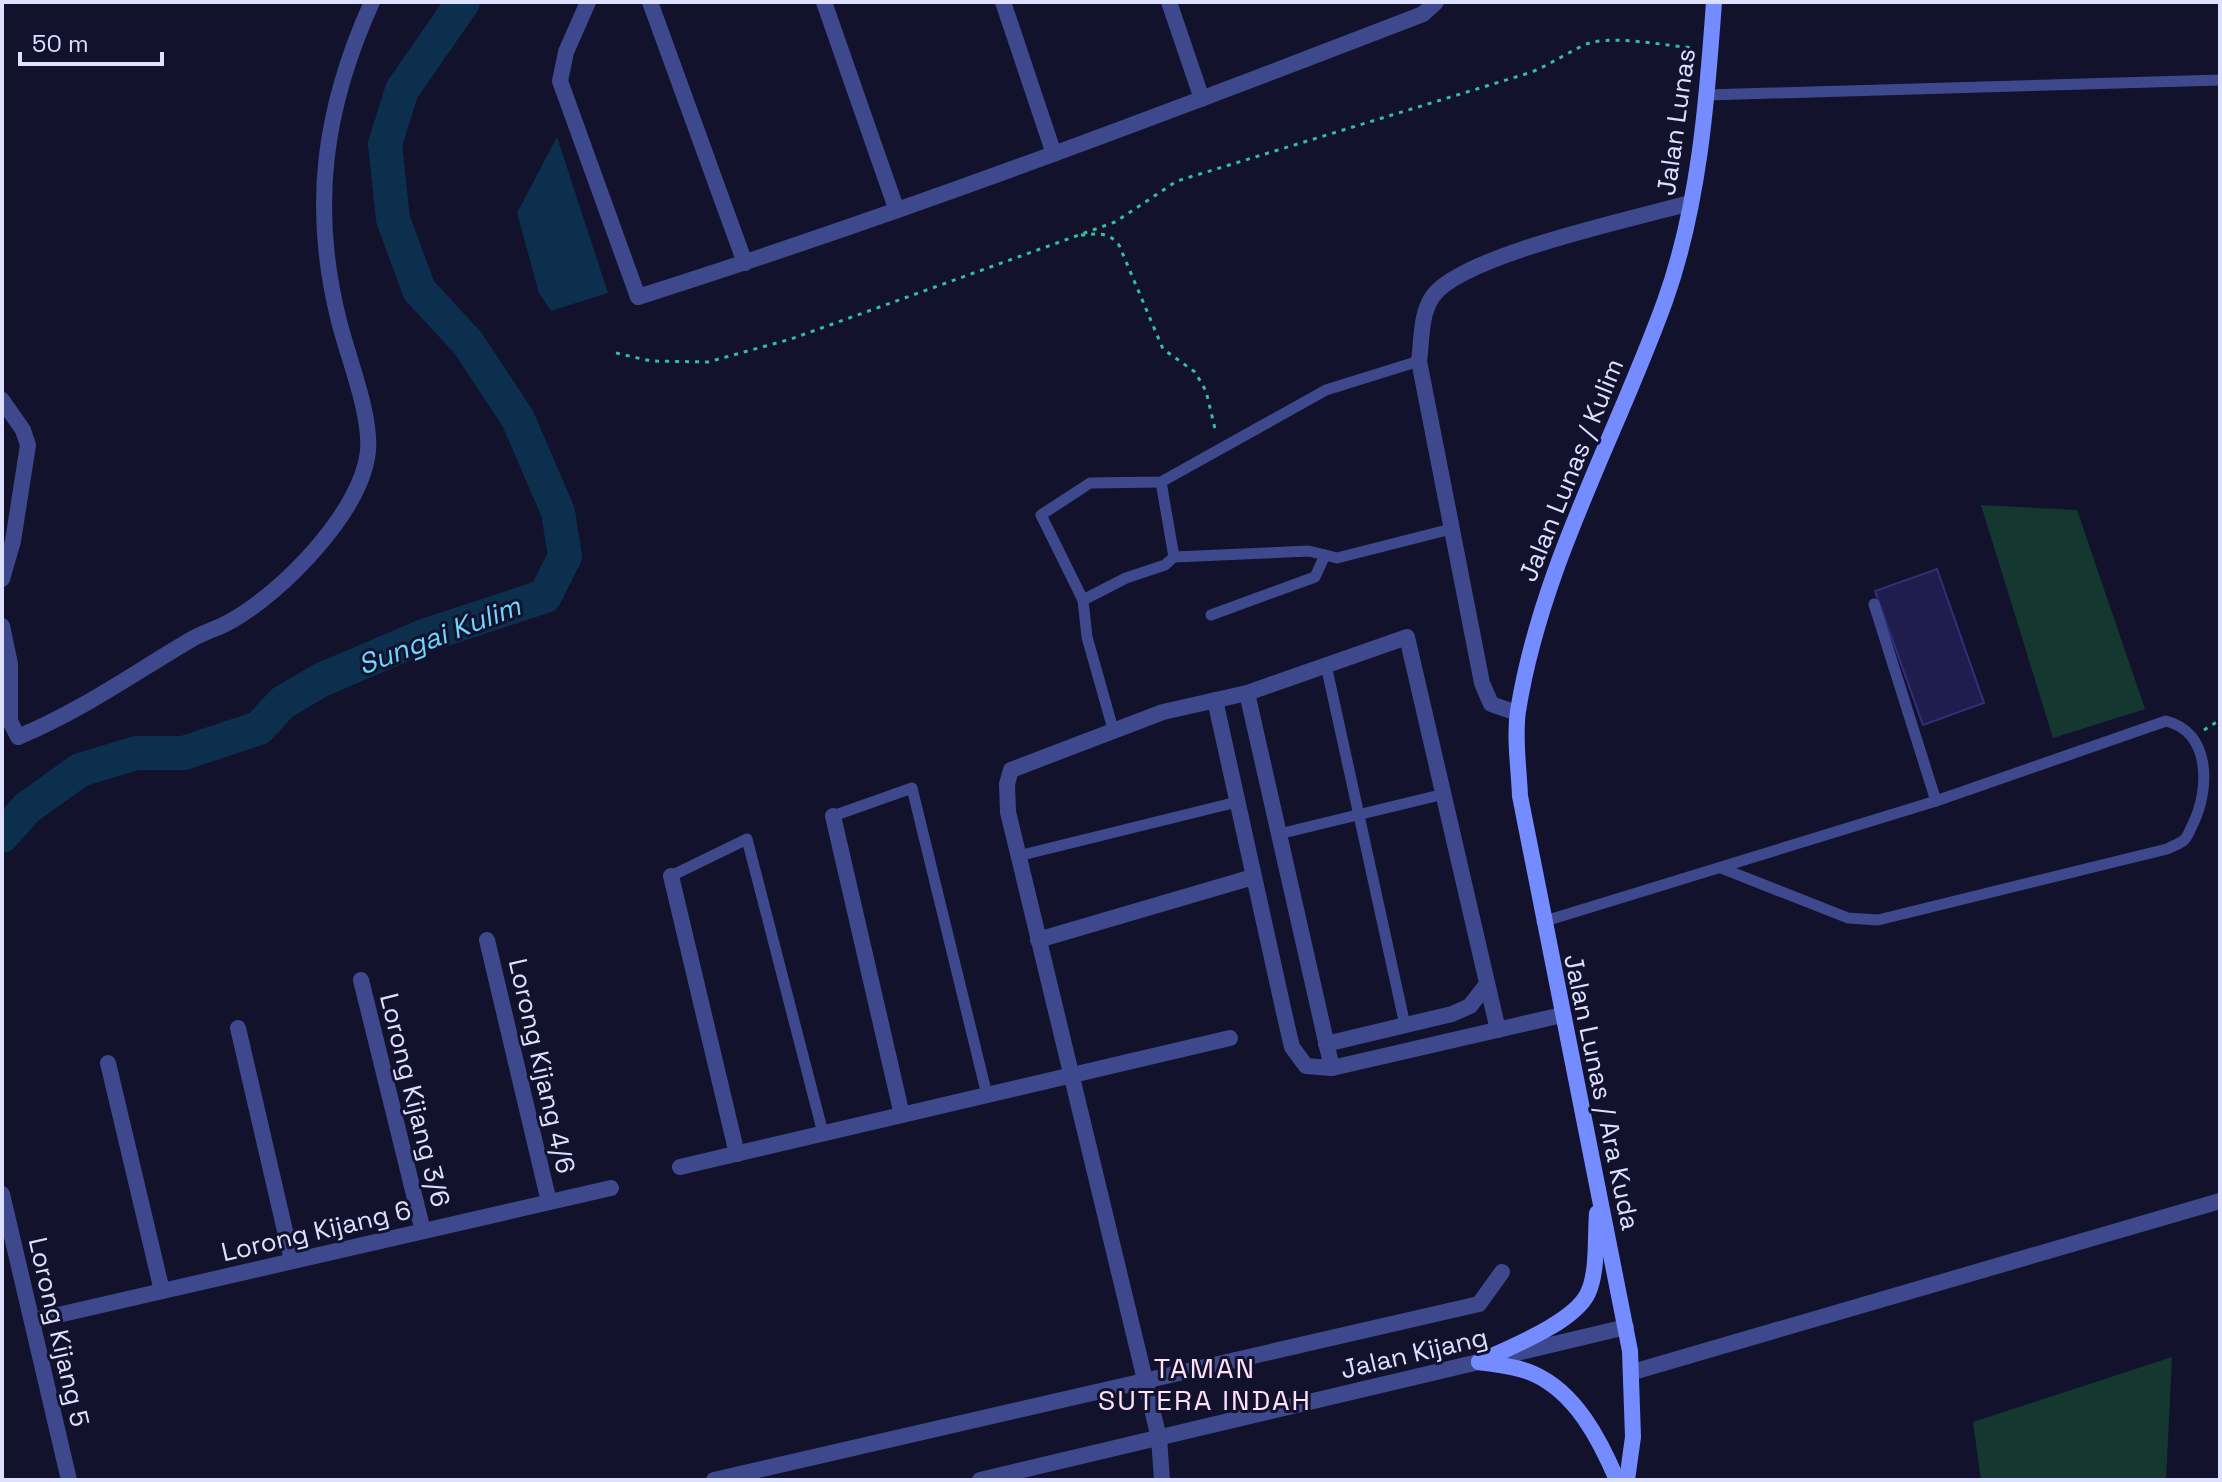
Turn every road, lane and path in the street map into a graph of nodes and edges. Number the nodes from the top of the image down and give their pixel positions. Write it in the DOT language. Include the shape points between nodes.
graph roads {
  1 [pos="372,2"];
  2 [pos="588,2"];
  3 [pos="650,2"];
  4 [pos="824,2"];
  5 [pos="1003,2"];
  6 [pos="1169,2"];
  7 [pos="1436,2"];
  8 [pos="1714,2"];
  9 [pos="1710,49"];
  10 [pos="2220,80"];
  11 [pos="1707,95"];
  12 [pos="1202,99"];
  13 [pos="1054,154"];
  14 [pos="1690,203"];
  15 [pos="896,208"];
  16 [pos="1077,235"];
  17 [pos="1681,248"];
  18 [pos="745,263"];
  19 [pos="616,353"];
  20 [pos="1419,361"];
  21 [pos="2,400"];
  22 [pos="1220,450"];
  23 [pos="1161,482"];
  24 [pos="1451,529"];
  25 [pos="1325,555"];
  26 [pos="1174,557"];
  27 [pos="2,579"];
  28 [pos="1083,600"];
  29 [pos="1874,604"];
  30 [pos="1211,615"];
  31 [pos="2,626"];
  32 [pos="1326,665"];
  33 [pos="1247,693"];
  34 [pos="1215,700"];
  35 [pos="1517,713"];
  36 [pos="2220,720"];
  37 [pos="1113,729"];
  38 [pos="2194,737"];
  39 [pos="1444,794"];
  40 [pos="1936,801"];
  41 [pos="1237,802"];
  42 [pos="1359,814"];
  43 [pos="833,816"];
  44 [pos="1279,834"];
  45 [pos="1018,856"];
  46 [pos="1721,868"];
  47 [pos="671,876"];
  48 [pos="1253,877"];
  49 [pos="1542,922"];
  50 [pos="487,940"];
  51 [pos="1038,940"];
  52 [pos="361,980"];
  53 [pos="1487,984"];
  54 [pos="1562,1015"];
  55 [pos="1405,1025"];
  56 [pos="238,1028"];
  57 [pos="1498,1030"];
  58 [pos="1230,1038"];
  59 [pos="1326,1044"];
  60 [pos="108,1063"];
  61 [pos="1332,1068"];
  62 [pos="1071,1075"];
  63 [pos="987,1095"];
  64 [pos="902,1115"];
  65 [pos="823,1133"];
  66 [pos="737,1154"];
  67 [pos="680,1167"];
  68 [pos="611,1188"];
  69 [pos="1598,1192"];
  70 [pos="2,1194"];
  71 [pos="2220,1201"];
  72 [pos="549,1202"];
  73 [pos="423,1231"];
  74 [pos="292,1261"];
  75 [pos="1502,1272"];
  76 [pos="162,1291"];
  77 [pos="32,1321"];
  78 [pos="1626,1327"];
  79 [pos="1479,1362"];
  80 [pos="1633,1372"];
  81 [pos="1145,1382"];
  82 [pos="1159,1438"];
  83 [pos="69,1480"];
  84 [pos="714,1480"];
  85 [pos="980,1480"];
  86 [pos="1162,1480"];
  87 [pos="1617,1480"];
  88 [pos="1627,1480"];
  1 -- 31 [label="street" via="333,106 322,213 335,307 365,420 363,480 298,568 272,593 61,719 18,737 10,721 11,673"];
  2 -- 18 [label="street" via="566,52 560,81 638,297"];
  3 -- 18 [label="street"];
  4 -- 15 [label="street"];
  5 -- 13 [label="street"];
  6 -- 12 [label="street"];
  7 -- 12 [label="street" via="1423,14"];
  8 -- 9 [label="main road, Jalan Lunas"];
  9 -- 11 [label="main road, Jalan Lunas"];
  9 -- 16 [label="path" via="1602,40 1532,72 1177,181 1115,222"];
  10 -- 11 [label="lane"];
  11 -- 14 [label="main road, Jalan Lunas"];
  12 -- 13 [label="street"];
  13 -- 15 [label="street"];
  14 -- 17 [label="main road, Jalan Lunas"];
  14 -- 20 [label="street" via="1494,259 1453,277 1433,296 1425,313"];
  15 -- 18 [label="street"];
  16 -- 19 [label="path" via="791,339 708,362 651,361"];
  16 -- 22 [label="path" via="1104,234 1119,245 1163,349 1195,372 1206,391"];
  17 -- 35 [label="main road, Jalan Lunas / Kulim" via="1547,594"];
  20 -- 22 [label="lane" via="1326,390"];
  20 -- 24 [label="street"];
  21 -- 27 [label="street" via="28,445"];
  22 -- 23 [label="lane"];
  23 -- 26 [label="lane"];
  23 -- 28 [label="lane" via="1090,483 1041,515"];
  24 -- 25 [label="lane" via="1337,558"];
  24 -- 35 [label="street" via="1482,683 1491,704"];
  25 -- 26 [label="lane" via="1309,551"];
  25 -- 30 [label="lane" via="1315,577"];
  26 -- 28 [label="lane"];
  28 -- 37 [label="lane" via="1087,637"];
  29 -- 40 [label="lane"];
  32 -- 33 [label="street"];
  32 -- 39 [label="street" via="1407,637"];
  32 -- 42 [label="lane"];
  33 -- 34 [label="street"];
  33 -- 44 [label="street"];
  34 -- 37 [label="street"];
  34 -- 41 [label="street"];
  35 -- 49 [label="main road, Jalan Lunas / Ara Kuda" via="1520,796"];
  36 -- 38 [label="path"];
  37 -- 45 [label="street" via="1011,770 1008,812"];
  38 -- 40 [label="lane" via="2182,725 2166,721"];
  38 -- 46 [label="lane" via="2207,778 2200,810 2185,840 2167,849 1878,920 1848,918"];
  39 -- 42 [label="lane"];
  39 -- 53 [label="street"];
  40 -- 46 [label="lane"];
  41 -- 45 [label="lane"];
  41 -- 48 [label="street"];
  42 -- 44 [label="lane"];
  42 -- 55 [label="lane"];
  43 -- 63 [label="lane" via="912,788"];
  43 -- 64 [label="street"];
  44 -- 59 [label="street"];
  45 -- 51 [label="street"];
  46 -- 49 [label="lane"];
  47 -- 65 [label="lane" via="747,839"];
  47 -- 66 [label="street"];
  48 -- 51 [label="street"];
  48 -- 61 [label="street" via="1292,1047 1306,1066"];
  49 -- 54 [label="main road, Jalan Lunas / Ara Kuda"];
  50 -- 72 [label="street, Lorong Kijang 4/6"];
  51 -- 62 [label="street"];
  52 -- 73 [label="street, Lorong Kijang 3/6"];
  53 -- 55 [label="street" via="1470,1006"];
  53 -- 57 [label="street"];
  54 -- 57 [label="street"];
  54 -- 69 [label="main road, Jalan Lunas / Ara Kuda"];
  55 -- 59 [label="street"];
  56 -- 74 [label="street"];
  57 -- 61 [label="street"];
  58 -- 62 [label="street"];
  59 -- 61 [label="street"];
  60 -- 76 [label="street"];
  62 -- 63 [label="street"];
  62 -- 81 [label="street"];
  63 -- 64 [label="street"];
  64 -- 65 [label="street"];
  65 -- 66 [label="street"];
  66 -- 67 [label="street"];
  68 -- 72 [label="street, Lorong Kijang 6"];
  69 -- 78 [label="main road, Jalan Lunas / Ara Kuda"];
  69 -- 79 [label="main road" via="1588,1294 1544,1330"];
  70 -- 77 [label="street, Lorong Kijang 5"];
  71 -- 80 [label="street"];
  72 -- 73 [label="street, Lorong Kijang 6"];
  73 -- 74 [label="street, Lorong Kijang 6"];
  74 -- 76 [label="street, Lorong Kijang 6"];
  75 -- 81 [label="street" via="1479,1304"];
  76 -- 77 [label="street, Lorong Kijang 6"];
  77 -- 83 [label="street, Lorong Kijang 5"];
  78 -- 79 [label="street, Jalan Kijang"];
  78 -- 80 [label="main road, Jalan Lunas / Ara Kuda"];
  79 -- 82 [label="street, Jalan Kijang"];
  79 -- 87 [label="main road" via="1534,1374 1565,1395 1593,1432"];
  80 -- 88 [label="main road, Jalan Lunas / Ara Kuda"];
  81 -- 82 [label="street"];
  81 -- 84 [label="street"];
  82 -- 85 [label="street, Jalan Kijang"];
  82 -- 86 [label="street"];
}
